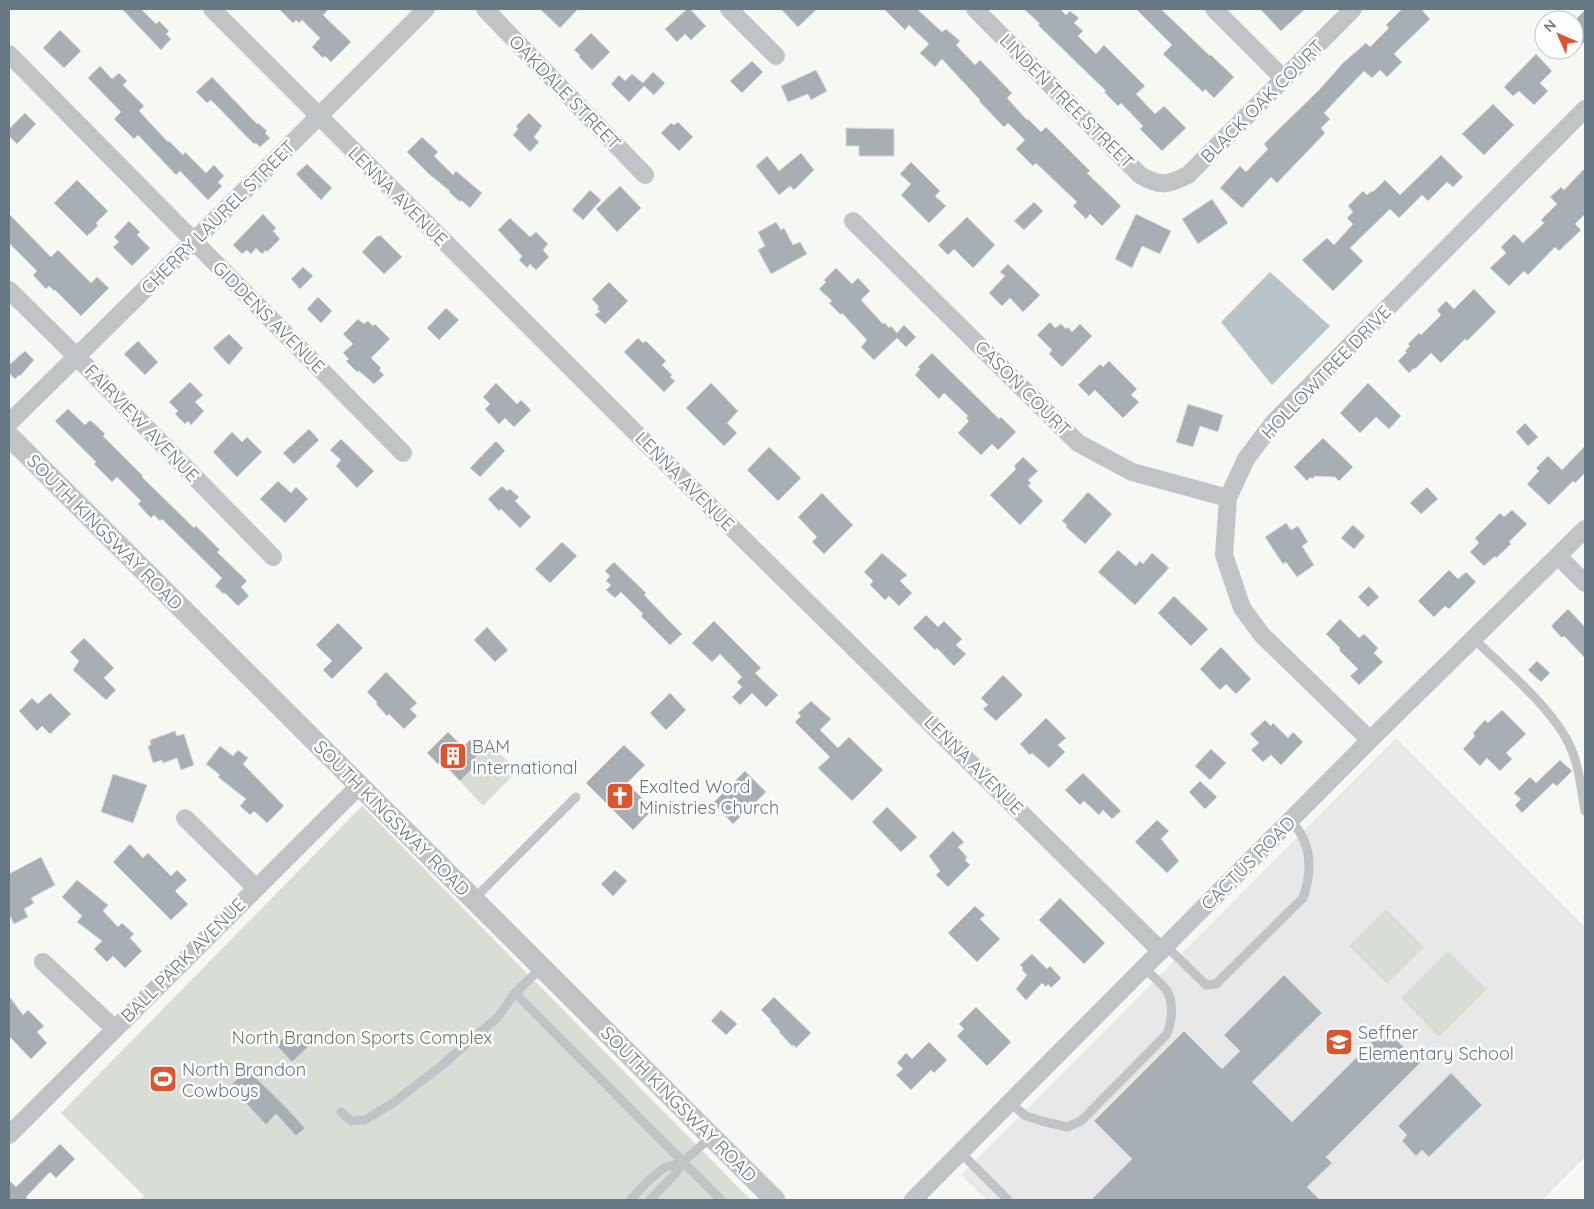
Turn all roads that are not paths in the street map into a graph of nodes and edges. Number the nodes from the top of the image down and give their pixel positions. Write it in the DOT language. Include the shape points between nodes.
graph roads {
  1 [pos="212,9"];
  2 [pos="426,9"];
  3 [pos="484,9"];
  4 [pos="729,9"];
  5 [pos="975,9"];
  6 [pos="1214,9"];
  7 [pos="1353,9"];
  8 [pos="9,54"];
  9 [pos="776,56"];
  10 [pos="1284,78"];
  11 [pos="1585,109"];
  12 [pos="318,117"];
  13 [pos="645,174"];
  14 [pos="1165,184"];
  15 [pos="854,221"];
  16 [pos="194,241"];
  17 [pos="9,290"];
  18 [pos="77,357"];
  19 [pos="9,423"];
  20 [pos="9,436"];
  21 [pos="403,452"];
  22 [pos="1228,498"];
  23 [pos="1585,529"];
  24 [pos="1558,556"];
  25 [pos="273,558"];
  26 [pos="1585,583"];
  27 [pos="1474,639"];
  28 [pos="1370,740"];
  29 [pos="359,786"];
  30 [pos="576,797"];
  31 [pos="1585,811"];
  32 [pos="185,818"];
  33 [pos="1290,820"];
  34 [pos="255,888"];
  35 [pos="473,900"];
  36 [pos="1164,948"];
  37 [pos="43,962"];
  38 [pos="541,967"];
  39 [pos="1144,968"];
  40 [pos="515,993"];
  41 [pos="114,1029"];
  42 [pos="1010,1103"];
  43 [pos="341,1112"];
  44 [pos="9,1135"];
  45 [pos="712,1137"];
  46 [pos="960,1153"];
  47 [pos="683,1162"];
  48 [pos="656,1198"];
  49 [pos="630,1200"];
  50 [pos="721,1200"];
  51 [pos="775,1200"];
  52 [pos="913,1200"];
  53 [pos="1008,1200"];
  1 -- 12 [label="street, LENNA AVENUE"];
  2 -- 12 [label="street, CHERRY LAUREL STREET"];
  3 -- 13 [label="street, OAKDALE STREET"];
  4 -- 9 [label="street"];
  5 -- 14 [label="street, LINDEN TREE STREET" via="1140,175 1151,182"];
  6 -- 10 [label="street"];
  7 -- 10 [label="street, BLACK OAK COURT"];
  8 -- 16 [label="street, GIDDENS AVENUE"];
  10 -- 14 [label="street, BLACK OAK COURT" via="1188,175"];
  11 -- 22 [label="street, HOLLOWTREE DRIVE" via="1274,422 1246,458"];
  12 -- 16 [label="street, CHERRY LAUREL STREET"];
  12 -- 36 [label="street, LENNA AVENUE"];
  15 -- 22 [label="street, CASON COURT" via="1078,443 1132,472"];
  16 -- 18 [label="street, CHERRY LAUREL STREET"];
  16 -- 21 [label="street, GIDDENS AVENUE"];
  17 -- 18 [label="street, FAIRVIEW AVENUE"];
  18 -- 19 [label="street, CHERRY LAUREL STREET"];
  18 -- 25 [label="street, FAIRVIEW AVENUE"];
  20 -- 29 [label="street, SOUTH KINGSWAY ROAD"];
  22 -- 28 [label="street, HOLLOWTREE DRIVE" via="1224,555 1242,608 1262,635"];
  23 -- 24 [label="street, CACTUS ROAD"];
  24 -- 26 [label="street"];
  24 -- 27 [label="street, CACTUS ROAD"];
  27 -- 28 [label="street, CACTUS ROAD"];
  27 -- 31 [label="lane" via="1562,730 1574,757"];
  28 -- 33 [label="street, CACTUS ROAD"];
  29 -- 34 [label="street, BALL PARK AVENUE"];
  29 -- 35 [label="street, SOUTH KINGSWAY ROAD"];
  30 -- 35 [label="lane"];
  32 -- 34 [label="street"];
  33 -- 36 [label="street, CACTUS ROAD"];
  33 -- 36 [label="lane" via="1306,841 1308,884 1303,898 1216,984 1206,985"];
  34 -- 41 [label="street, BALL PARK AVENUE"];
  35 -- 38 [label="street, SOUTH KINGSWAY ROAD"];
  36 -- 39 [label="street, CACTUS ROAD"];
  37 -- 41 [label="street"];
  38 -- 40 [label="lane"];
  38 -- 45 [label="street, SOUTH KINGSWAY ROAD"];
  39 -- 42 [label="street, CACTUS ROAD"];
  39 -- 42 [label="lane" via="1167,992 1171,1024 1167,1034 1088,1115 1067,1127 1026,1116"];
  40 -- 43 [label="lane" via="498,1017 393,1104 365,1120 351,1121"];
  40 -- 47 [label="lane"];
  41 -- 44 [label="street, BALL PARK AVENUE"];
  42 -- 46 [label="street, CACTUS ROAD"];
  45 -- 47 [label="lane"];
  45 -- 51 [label="street, SOUTH KINGSWAY ROAD"];
  46 -- 52 [label="street, CACTUS ROAD"];
  46 -- 53 [label="lane"];
  47 -- 48 [label="lane"];
  47 -- 49 [label="lane" via="664,1168"];
  47 -- 50 [label="lane"];
}
